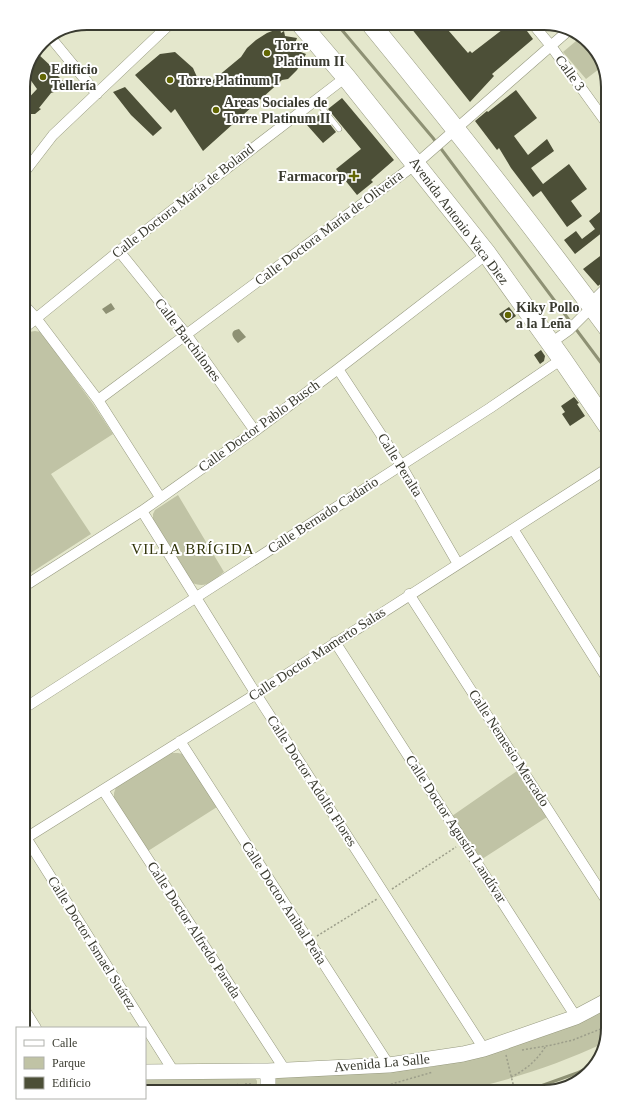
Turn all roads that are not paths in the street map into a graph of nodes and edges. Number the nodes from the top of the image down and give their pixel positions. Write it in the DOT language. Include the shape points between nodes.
graph roads {
  1 [pos="164,30"];
  2 [pos="306,30"];
  3 [pos="375,30"];
  4 [pos="538,30"];
  5 [pos="564,34"];
  6 [pos="54,41"];
  7 [pos="551,46"];
  8 [pos="346,76"];
  9 [pos="97,94"];
  10 [pos="316,100"];
  11 [pos="601,115"];
  12 [pos="339,129"];
  13 [pos="453,131"];
  14 [pos="421,159"];
  15 [pos="30,165"];
  16 [pos="118,251"];
  17 [pos="487,254"];
  18 [pos="601,293"];
  19 [pos="592,307"];
  20 [pos="30,312"];
  21 [pos="36,318"];
  22 [pos="601,319"];
  23 [pos="30,323"];
  24 [pos="186,334"];
  25 [pos="551,343"];
  26 [pos="562,359"];
  27 [pos="338,369"];
  28 [pos="98,400"];
  29 [pos="601,416"];
  30 [pos="255,431"];
  31 [pos="401,465"];
  32 [pos="601,472"];
  33 [pos="160,497"];
  34 [pos="142,511"];
  35 [pos="513,529"];
  36 [pos="458,564"];
  37 [pos="30,583"];
  38 [pos="410,594"];
  39 [pos="196,597"];
  40 [pos="335,642"];
  41 [pos="601,669"];
  42 [pos="256,694"];
  43 [pos="30,704"];
  44 [pos="180,741"];
  45 [pos="103,790"];
  46 [pos="30,833"];
  47 [pos="30,844"];
  48 [pos="601,891"];
  49 [pos="601,1004"];
  50 [pos="576,1017"];
  51 [pos="30,1018"];
  52 [pos="35,1027"];
  53 [pos="146,1027"];
  54 [pos="146,1028"];
  55 [pos="484,1048"];
  56 [pos="388,1065"];
  57 [pos="285,1070"];
  58 [pos="268,1071"];
  59 [pos="146,1072"];
  60 [pos="174,1072"];
  61 [pos="271,1085"];
  1 -- 9 [label="street"];
  2 -- 8 [label="highway, Avenida Antonio Vaca Diez"];
  3 -- 13 [label="highway"];
  4 -- 7 [label="street, Calle 3"];
  5 -- 7 [label="street, Calle Doctora María de Oliveira"];
  6 -- 9 [label="street"];
  7 -- 11 [label="street, Calle 3"];
  7 -- 13 [label="street, Calle Doctora María de Oliveira"];
  8 -- 10 [label="street, Calle Doctora María de Boland"];
  8 -- 14 [label="highway, Avenida Antonio Vaca Diez"];
  9 -- 15 [label="street" via="53,135"];
  10 -- 12 [label="lane"];
  10 -- 16 [label="street, Calle Doctora María de Boland"];
  13 -- 14 [label="street, Calle Doctora María de Oliveira"];
  13 -- 19 [label="highway" via="535,230"];
  14 -- 17 [label="highway, Avenida Antonio Vaca Diez"];
  14 -- 24 [label="street, Calle Doctora María de Oliveira"];
  16 -- 21 [label="street, Calle Doctora María de Boland"];
  16 -- 24 [label="street, Calle Barchilones"];
  17 -- 25 [label="highway, Avenida Antonio Vaca Diez"];
  17 -- 27 [label="street, Calle Doctor Pablo Busch"];
  18 -- 19 [label="street"];
  19 -- 22 [label="highway"];
  19 -- 25 [label="street" via="569,330"];
  20 -- 21 [label="street"];
  21 -- 23 [label="street, Calle Doctora María de Boland"];
  21 -- 28 [label="street"];
  24 -- 28 [label="street, Calle Doctora María de Oliveira"];
  24 -- 30 [label="street, Calle Barchilones"];
  25 -- 26 [label="highway, Avenida Antonio Vaca Diez"];
  26 -- 29 [label="highway, Avenida Antonio Vaca Diez"];
  26 -- 31 [label="street, Calle Bernado Cadario"];
  27 -- 30 [label="street, Calle Doctor Pablo Busch"];
  27 -- 31 [label="street, Calle Peralta"];
  28 -- 33 [label="street"];
  30 -- 33 [label="street, Calle Doctor Pablo Busch"];
  31 -- 36 [label="street, Calle Peralta"];
  31 -- 39 [label="street, Calle Bernado Cadario"];
  32 -- 35 [label="street, Calle Doctor Mamerto Salas"];
  33 -- 34 [label="street, Calle Doctor Pablo Busch"];
  34 -- 37 [label="street, Calle Doctor Pablo Busch"];
  34 -- 39 [label="street, Calle Doctor Adolfo Flores"];
  35 -- 36 [label="street, Calle Doctor Mamerto Salas"];
  35 -- 41 [label="street"];
  36 -- 38 [label="street, Calle Doctor Mamerto Salas"];
  38 -- 40 [label="street, Calle Doctor Mamerto Salas"];
  38 -- 48 [label="street, Calle Nemesio Mercado"];
  39 -- 42 [label="street, Calle Doctor Adolfo Flores"];
  39 -- 43 [label="street, Calle Bernado Cadario"];
  40 -- 42 [label="street, Calle Doctor Mamerto Salas"];
  40 -- 50 [label="street, Calle Doctor Agustín Landívar"];
  42 -- 44 [label="street, Calle Doctor Mamerto Salas"];
  42 -- 55 [label="street, Calle Doctor Adolfo Flores"];
  44 -- 45 [label="street, Calle Doctor Mamerto Salas"];
  44 -- 56 [label="street, Calle Doctor Anibal Peña"];
  45 -- 46 [label="street, Calle Doctor Mamerto Salas"];
  45 -- 57 [label="street, Calle Doctor Alfredo Parada"];
  47 -- 53 [label="street, Calle Doctor Ismael Suárez"];
  49 -- 50 [label="main road, Avenida La Salle"];
  50 -- 55 [label="main road, Avenida La Salle"];
  51 -- 52 [label="street"];
  54 -- 60 [label="street, Calle Doctor Ismael Suárez"];
  55 -- 56 [label="main road, Avenida La Salle" via="463,1054"];
  56 -- 57 [label="main road, Avenida La Salle"];
  57 -- 58 [label="main road, Avenida La Salle"];
  58 -- 60 [label="main road, Avenida La Salle"];
  58 -- 61 [label="main road"];
  59 -- 60 [label="main road, Avenida La Salle"];
}
